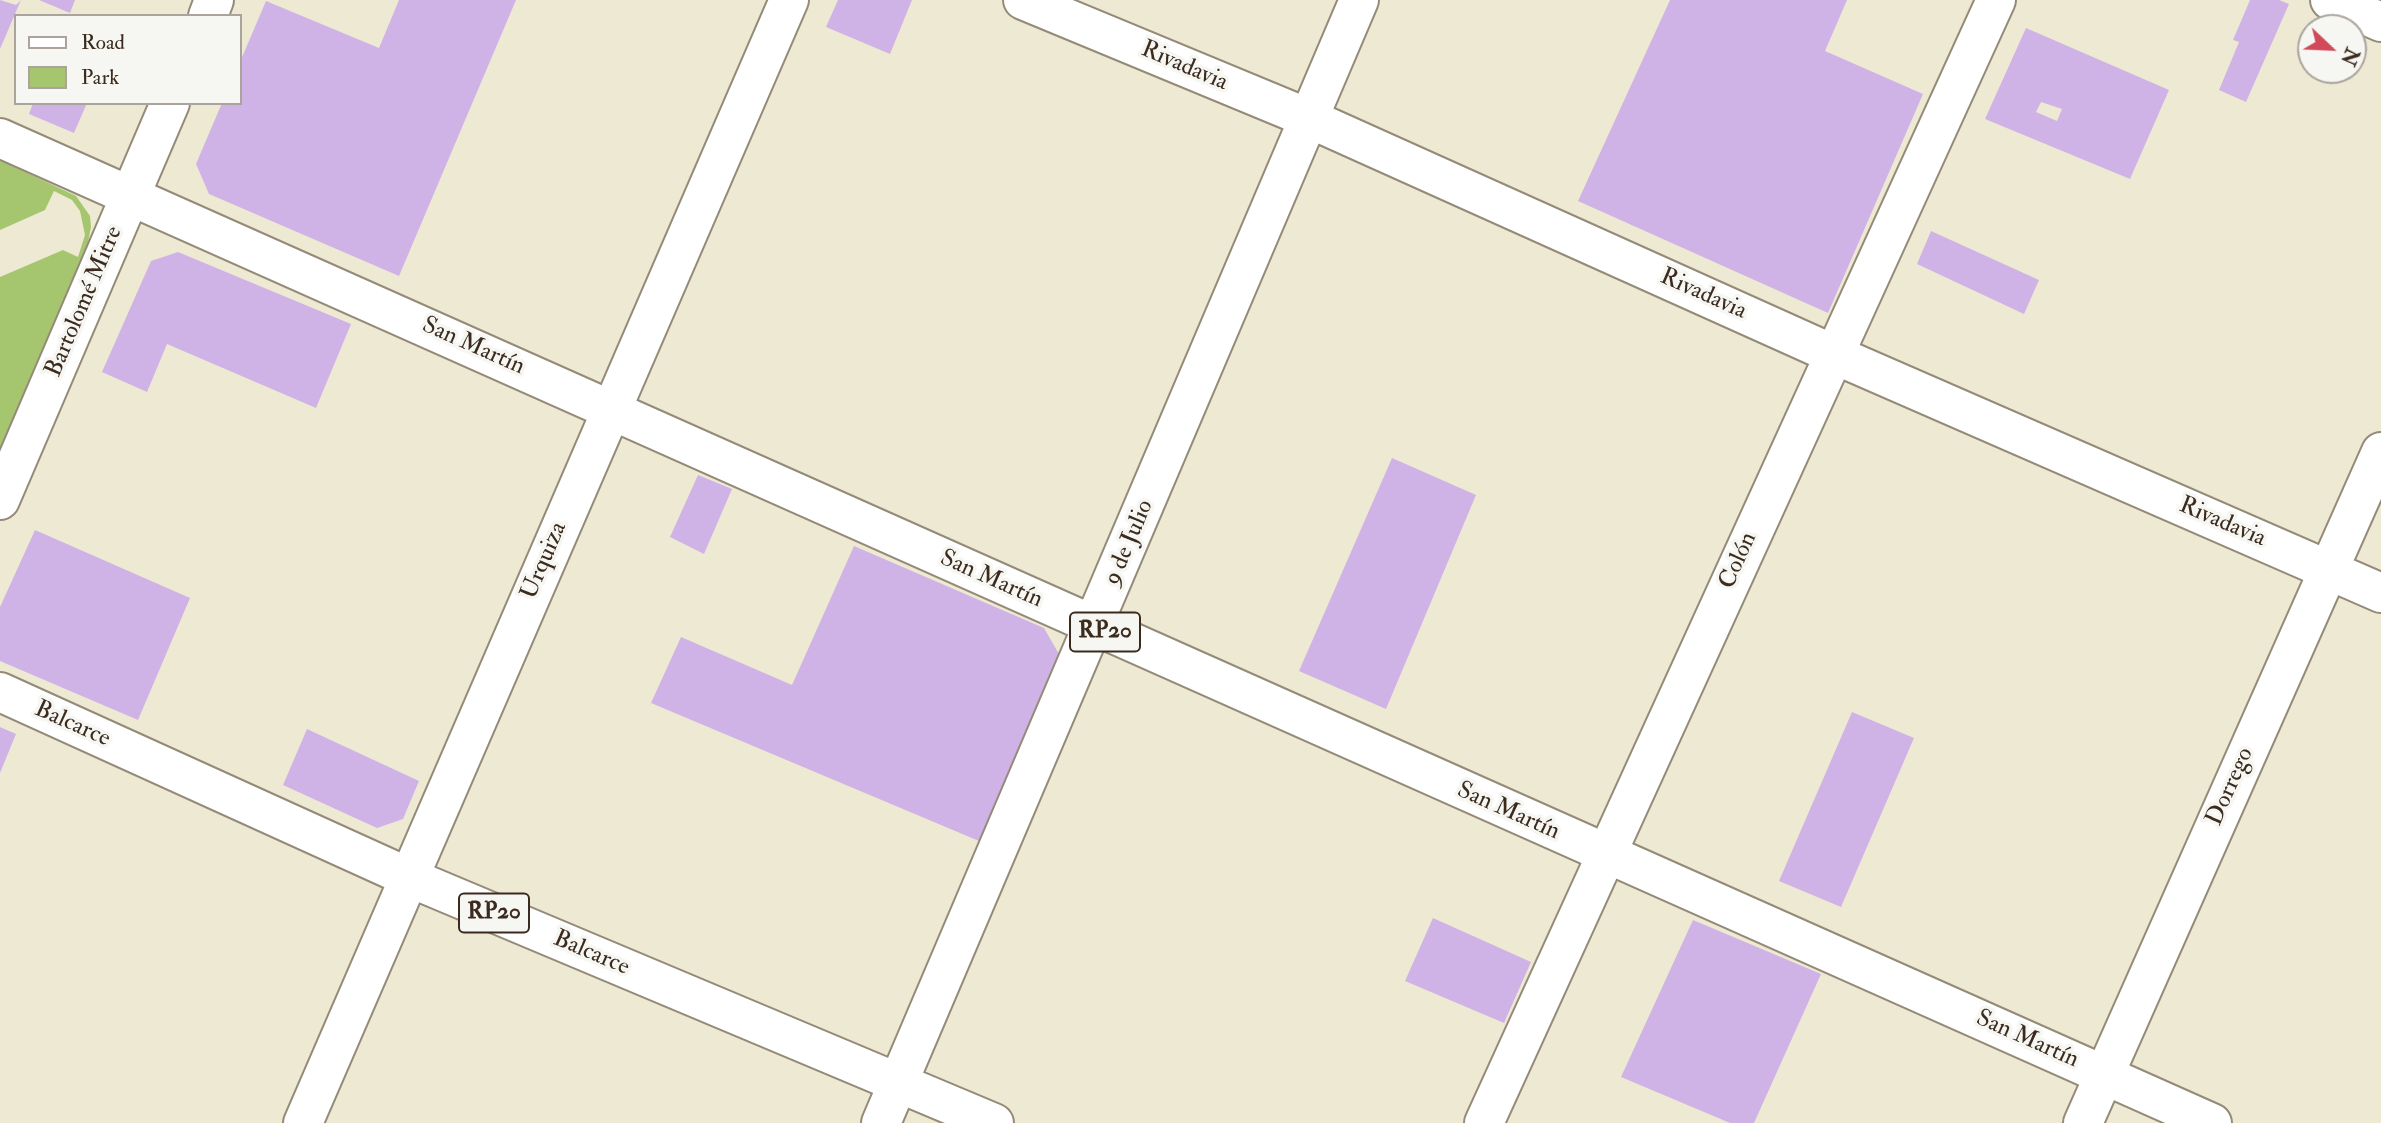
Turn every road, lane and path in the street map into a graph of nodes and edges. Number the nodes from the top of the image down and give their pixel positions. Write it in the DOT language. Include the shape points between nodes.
graph roads {
  1 [pos="789,0"];
  2 [pos="1023,0"];
  3 [pos="1359,0"];
  4 [pos="1996,0"];
  5 [pos="2330,0"];
  6 [pos="2381,22"];
  7 [pos="169,105"];
  8 [pos="1308,118"];
  9 [pos="0,138"];
  10 [pos="131,196"];
  11 [pos="1833,354"];
  12 [pos="611,408"];
  13 [pos="2381,452"];
  14 [pos="0,500"];
  15 [pos="2328,569"];
  16 [pos="2381,593"];
  17 [pos="1095,627"];
  18 [pos="0,692"];
  19 [pos="1606,855"];
  20 [pos="408,877"];
  21 [pos="2104,1074"];
  22 [pos="899,1082"];
  23 [pos="303,1123"];
  24 [pos="881,1123"];
  25 [pos="993,1123"];
  26 [pos="1484,1123"];
  27 [pos="2083,1123"];
  28 [pos="2212,1123"];
  1 -- 12 [label="street, Urquiza"];
  2 -- 8 [label="street, Rivadavia"];
  3 -- 8 [label="street, 9 de Julio"];
  4 -- 11 [label="street, Colón"];
  5 -- 6 [label="street"];
  7 -- 10 [label="street, Bartolomé Mitre"];
  8 -- 11 [label="street, Rivadavia"];
  8 -- 17 [label="street, 9 de Julio"];
  9 -- 10 [label="street, San Martín / RP20"];
  10 -- 12 [label="street, San Martín / RP20"];
  10 -- 14 [label="street, Bartolomé Mitre"];
  11 -- 15 [label="street, Rivadavia"];
  11 -- 19 [label="street, Colón"];
  12 -- 17 [label="street, San Martín / RP20"];
  12 -- 20 [label="street, Urquiza"];
  13 -- 15 [label="street, Dorrego"];
  15 -- 16 [label="street, Rivadavia"];
  15 -- 21 [label="street, Dorrego"];
  17 -- 19 [label="street, San Martín / RP20"];
  17 -- 22 [label="street, 9 de Julio"];
  18 -- 20 [label="street, Balcarce / RP20"];
  19 -- 21 [label="street, San Martín / RP20"];
  19 -- 26 [label="street, Colón"];
  20 -- 22 [label="street, Balcarce / RP20"];
  20 -- 23 [label="street, Urquiza"];
  21 -- 27 [label="street, Dorrego"];
  21 -- 28 [label="street, San Martín / RP20"];
  22 -- 24 [label="street, 9 de Julio"];
  22 -- 25 [label="street, Balcarce / RP20"];
}
